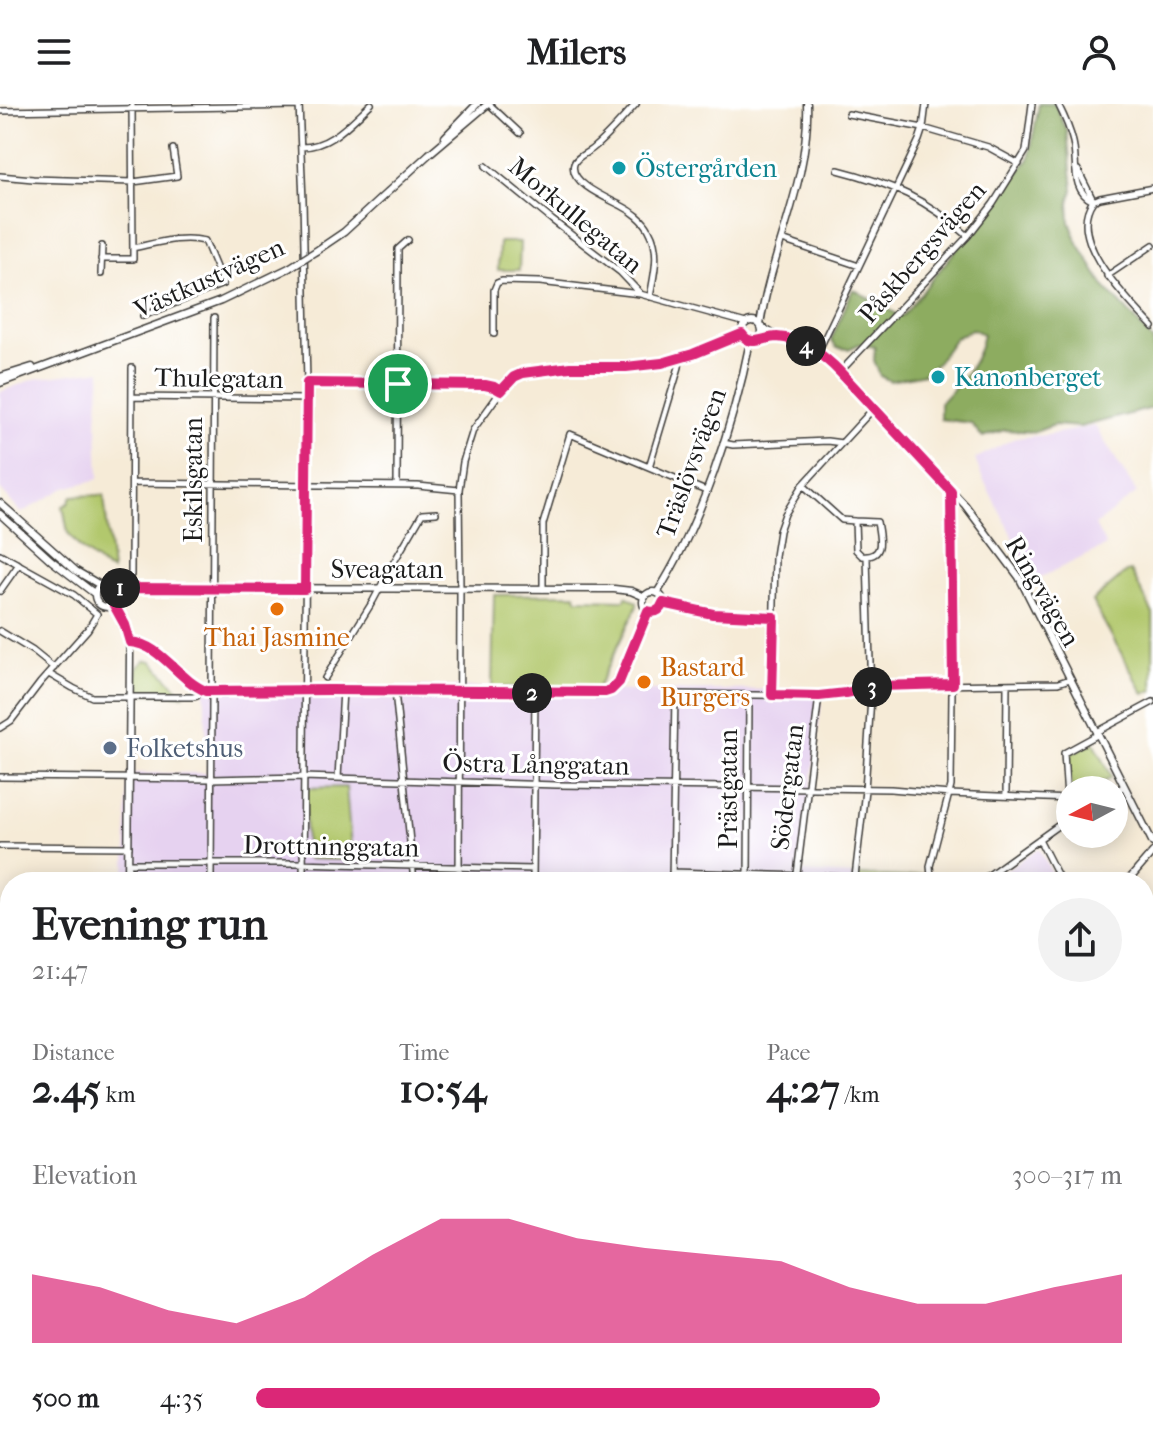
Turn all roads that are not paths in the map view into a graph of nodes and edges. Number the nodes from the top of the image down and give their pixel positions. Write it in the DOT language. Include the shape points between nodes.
graph roads {
  1 [pos="371,104"];
  2 [pos="477,104"];
  3 [pos="488,104"];
  4 [pos="636,104"];
  5 [pos="807,104"];
  6 [pos="926,104"];
  7 [pos="1032,104"];
  8 [pos="1058,104"];
  9 [pos="299,105"];
  10 [pos="64,107"];
  11 [pos="132,107"];
  12 [pos="0,111"];
  13 [pos="848,114"];
  14 [pos="923,128"];
  15 [pos="520,133"];
  16 [pos="301,147"];
  17 [pos="173,149"];
  18 [pos="429,154"];
  19 [pos="1019,164"];
  20 [pos="486,166"];
  21 [pos="838,170"];
  22 [pos="0,176"];
  23 [pos="133,182"];
  24 [pos="896,187"];
  25 [pos="1153,188"];
  26 [pos="1093,201"];
  27 [pos="968,236"];
  28 [pos="408,240"];
  29 [pos="782,240"];
  30 [pos="1153,245"];
  31 [pos="102,246"];
  32 [pos="133,248"];
  33 [pos="101,259"];
  34 [pos="859,266"];
  35 [pos="101,274"];
  36 [pos="1107,276"];
  37 [pos="640,294"];
  38 [pos="650,297"];
  39 [pos="764,300"];
  40 [pos="143,316"];
  41 [pos="214,318"];
  42 [pos="750,322"];
  43 [pos="761,326"];
  44 [pos="1153,327"];
  45 [pos="494,334"];
  46 [pos="742,334"];
  47 [pos="777,337"];
  48 [pos="760,339"];
  49 [pos="750,342"];
  50 [pos="818,352"];
  51 [pos="67,358"];
  52 [pos="680,359"];
  53 [pos="132,368"];
  54 [pos="840,372"];
  55 [pos="0,377"];
  56 [pos="0,383"];
  57 [pos="307,383"];
  58 [pos="398,384"];
  59 [pos="501,391"];
  60 [pos="131,397"];
  61 [pos="214,398"];
  62 [pos="307,399"];
  63 [pos="874,408"];
  64 [pos="723,443"];
  65 [pos="843,443"];
  66 [pos="649,467"];
  67 [pos="132,483"];
  68 [pos="214,483"];
  69 [pos="305,484"];
  70 [pos="803,485"];
  71 [pos="397,486"];
  72 [pos="459,490"];
  73 [pos="706,491"];
  74 [pos="951,491"];
  75 [pos="0,503"];
  76 [pos="436,513"];
  77 [pos="0,514"];
  78 [pos="855,521"];
  79 [pos="0,554"];
  80 [pos="867,557"];
  81 [pos="19,564"];
  82 [pos="131,575"];
  83 [pos="100,585"];
  84 [pos="118,588"];
  85 [pos="213,588"];
  86 [pos="380,588"];
  87 [pos="305,589"];
  88 [pos="460,589"];
  89 [pos="543,589"];
  90 [pos="0,591"];
  91 [pos="657,593"];
  92 [pos="95,594"];
  93 [pos="645,597"];
  94 [pos="663,603"];
  95 [pos="114,605"];
  96 [pos="648,611"];
  97 [pos="774,617"];
  98 [pos="0,631"];
  99 [pos="130,642"];
  100 [pos="54,668"];
  101 [pos="49,674"];
  102 [pos="325,678"];
  103 [pos="1070,679"];
  104 [pos="953,684"];
  105 [pos="1007,684"];
  106 [pos="870,687"];
  107 [pos="201,689"];
  108 [pos="343,690"];
  109 [pos="211,691"];
  110 [pos="304,691"];
  111 [pos="395,691"];
  112 [pos="458,691"];
  113 [pos="535,693"];
  114 [pos="749,695"];
  115 [pos="772,695"];
  116 [pos="819,696"];
  117 [pos="131,697"];
  118 [pos="1153,702"];
  119 [pos="0,728"];
  120 [pos="1096,734"];
  121 [pos="1067,776"];
  122 [pos="1117,776"];
  123 [pos="0,777"];
  124 [pos="130,777"];
  125 [pos="303,777"];
  126 [pos="338,778"];
  127 [pos="211,779"];
  128 [pos="404,781"];
  129 [pos="459,782"];
  130 [pos="533,784"];
  131 [pos="673,788"];
  132 [pos="806,788"];
  133 [pos="748,789"];
  134 [pos="865,790"];
  135 [pos="950,794"];
  136 [pos="1006,795"];
  137 [pos="1056,797"];
  138 [pos="1128,797"];
  139 [pos="1137,814"];
  140 [pos="1056,827"];
  141 [pos="1153,828"];
  142 [pos="1039,839"];
  143 [pos="1153,843"];
  144 [pos="0,846"];
  145 [pos="129,847"];
  146 [pos="1153,852"];
  147 [pos="129,863"];
  148 [pos="211,864"];
  149 [pos="304,864"];
  150 [pos="412,867"];
  151 [pos="459,868"];
  152 [pos="533,869"];
  153 [pos="129,872"];
  154 [pos="211,872"];
  155 [pos="304,872"];
  156 [pos="413,872"];
  157 [pos="459,872"];
  158 [pos="672,872"];
  159 [pos="748,872"];
  160 [pos="797,872"];
  161 [pos="856,872"];
  162 [pos="931,872"];
  163 [pos="993,872"];
  164 [pos="1056,872"];
  165 [pos="1136,872"];
  1 -- 16 [label="street" via="333,138"];
  2 -- 18 [label="street, Västkustvägen"];
  3 -- 15 [label="street, Morkullegatan"];
  3 -- 18 [label="street, Västkustvägen"];
  4 -- 38 [label="street" via="573,166 585,185 649,228 656,245"];
  5 -- 29 [label="street" via="805,148"];
  6 -- 14 [label="street"];
  7 -- 19 [label="street, Påskbergsvägen" via="1026,151"];
  8 -- 26 [label="street" via="1080,177"];
  9 -- 11 [label="street"];
  9 -- 16 [label="street"];
  10 -- 11 [label="street"];
  10 -- 12 [label="street"];
  11 -- 23 [label="street"];
  13 -- 14 [label="street"];
  14 -- 19 [label="street" via="993,148"];
  14 -- 24 [label="street"];
  16 -- 57 [label="street"];
  17 -- 23 [label="street" via="177,176"];
  18 -- 51 [label="street, Västkustvägen, bridge" via="344,232 289,268 221,301"];
  19 -- 27 [label="street, Påskbergsvägen"];
  20 -- 37 [label="street, Morkullegatan" via="620,272"];
  21 -- 24 [label="street"];
  22 -- 23 [label="street"];
  23 -- 32 [label="street"];
  24 -- 27 [label="street" via="939,211"];
  24 -- 34 [label="street"];
  25 -- 26 [label="street"];
  26 -- 36 [label="street" via="1088,230"];
  27 -- 54 [label="street, Påskbergsvägen"];
  28 -- 58 [label="street" via="398,249"];
  29 -- 34 [label="street"];
  29 -- 39 [label="street"];
  30 -- 36 [label="street"];
  31 -- 33 [label="street"];
  32 -- 33 [label="street" via="133,259"];
  32 -- 40 [label="street" via="179,239 205,241 223,284"];
  33 -- 35 [label="street"];
  34 -- 50 [label="street"];
  36 -- 44 [label="street"];
  37 -- 38 [label="street"];
  37 -- 45 [label="street" via="502,281 494,290"];
  38 -- 42 [label="street"];
  39 -- 42 [label="street"];
  39 -- 43 [label="street"];
  41 -- 61 [label="street, Eskilsgatan"];
  42 -- 43 [label="street"];
  42 -- 46 [label="street"];
  43 -- 47 [label="street, Ringvägen"];
  43 -- 48 [label="street"];
  46 -- 49 [label="street"];
  46 -- 52 [label="street"];
  47 -- 48 [label="street, Ringvägen"];
  47 -- 50 [label="street, Ringvägen"];
  48 -- 49 [label="street"];
  49 -- 64 [label="street, Träslövsvägen"];
  50 -- 54 [label="street, Ringvägen"];
  51 -- 55 [label="street, Västkustvägen"];
  51 -- 56 [label="street, Västkustvägen"];
  52 -- 59 [label="street" via="528,372"];
  52 -- 66 [label="street"];
  53 -- 60 [label="street"];
  54 -- 63 [label="street, Ringvägen"];
  57 -- 58 [label="street, Thulegatan"];
  57 -- 62 [label="street"];
  58 -- 59 [label="street, Thulegatan" via="485,385"];
  58 -- 71 [label="street"];
  59 -- 72 [label="street" via="473,430"];
  60 -- 61 [label="street, Thulegatan"];
  60 -- 67 [label="street"];
  61 -- 62 [label="street, Thulegatan"];
  61 -- 68 [label="street, Eskilsgatan"];
  62 -- 69 [label="street"];
  63 -- 65 [label="street"];
  63 -- 74 [label="street, Ringvägen"];
  64 -- 65 [label="street"];
  64 -- 73 [label="street, Träslövsvägen"];
  65 -- 70 [label="street"];
  66 -- 73 [label="street"];
  66 -- 89 [label="street" via="570,434 543,524"];
  67 -- 68 [label="street"];
  67 -- 82 [label="street"];
  68 -- 69 [label="street"];
  68 -- 85 [label="street, Eskilsgatan"];
  69 -- 71 [label="street"];
  69 -- 87 [label="street"];
  70 -- 78 [label="street" via="842,520"];
  70 -- 97 [label="street" via="779,531"];
  71 -- 72 [label="street"];
  72 -- 88 [label="street"];
  73 -- 91 [label="street, Träslövsvägen"];
  74 -- 103 [label="street, Ringvägen" via="1019,577"];
  74 -- 104 [label="street"];
  75 -- 83 [label="street" via="76,571"];
  76 -- 86 [label="street" via="422,514"];
  77 -- 92 [label="street"];
  78 -- 80 [label="street" via="856,550"];
  78 -- 80 [label="street" via="877,522 878,550"];
  79 -- 81 [label="street"];
  80 -- 106 [label="street"];
  81 -- 90 [label="street"];
  81 -- 100 [label="street" via="97,614"];
  83 -- 84 [label="street" via="110,582"];
  83 -- 92 [label="street"];
  84 -- 85 [label="street, Sveagatan"];
  84 -- 95 [label="street" via="120,598"];
  85 -- 87 [label="street, Sveagatan"];
  85 -- 109 [label="street, Eskilsgatan"];
  86 -- 87 [label="street, Sveagatan"];
  86 -- 88 [label="street, Sveagatan"];
  86 -- 102 [label="street"];
  87 -- 110 [label="street"];
  88 -- 89 [label="street, Sveagatan"];
  88 -- 112 [label="street"];
  89 -- 93 [label="street, Sveagatan" via="623,590"];
  91 -- 93 [label="street"];
  91 -- 94 [label="street"];
  92 -- 95 [label="street" via="100,605"];
  93 -- 96 [label="street"];
  94 -- 96 [label="street"];
  94 -- 97 [label="street" via="713,614"];
  95 -- 99 [label="street"];
  96 -- 113 [label="street" via="611,690"];
  97 -- 115 [label="street"];
  98 -- 100 [label="street"];
  99 -- 107 [label="street" via="153,650"];
  99 -- 117 [label="street"];
  100 -- 101 [label="street"];
  101 -- 117 [label="street" via="92,697"];
  101 -- 119 [label="street"];
  103 -- 105 [label="street"];
  103 -- 120 [label="street, Ringvägen"];
  104 -- 105 [label="street"];
  104 -- 106 [label="street"];
  104 -- 135 [label="street"];
  105 -- 136 [label="street"];
  106 -- 116 [label="street"];
  106 -- 134 [label="street"];
  107 -- 109 [label="street"];
  107 -- 117 [label="street" via="193,697"];
  108 -- 110 [label="street"];
  108 -- 111 [label="street"];
  108 -- 126 [label="street"];
  109 -- 110 [label="street"];
  109 -- 127 [label="street, Eskilsgatan"];
  110 -- 125 [label="street"];
  111 -- 112 [label="street"];
  111 -- 128 [label="street"];
  112 -- 113 [label="street"];
  112 -- 129 [label="street"];
  113 -- 130 [label="street"];
  114 -- 115 [label="street"];
  114 -- 131 [label="street" via="675,694"];
  114 -- 133 [label="street, Prästgatan"];
  115 -- 116 [label="street"];
  116 -- 132 [label="street, Södergatan"];
  117 -- 124 [label="street"];
  118 -- 120 [label="street"];
  120 -- 121 [label="street" via="1064,753"];
  120 -- 122 [label="street, Ringvägen"];
  123 -- 124 [label="street, Östra Långgatan"];
  124 -- 127 [label="street, Östra Långgatan"];
  124 -- 145 [label="street"];
  125 -- 126 [label="street, Östra Långgatan"];
  125 -- 127 [label="street, Östra Långgatan"];
  125 -- 149 [label="street"];
  126 -- 128 [label="street, Östra Långgatan"];
  127 -- 148 [label="street, Eskilsgatan"];
  128 -- 129 [label="street, Östra Långgatan"];
  128 -- 150 [label="street"];
  129 -- 130 [label="street, Östra Långgatan"];
  129 -- 151 [label="street"];
  130 -- 131 [label="street, Östra Långgatan"];
  130 -- 152 [label="street"];
  131 -- 133 [label="street, Östra Långgatan"];
  131 -- 158 [label="street"];
  132 -- 133 [label="street, Östra Långgatan"];
  132 -- 134 [label="street, Östra Långgatan"];
  132 -- 160 [label="street, Södergatan"];
  133 -- 159 [label="street, Prästgatan"];
  134 -- 135 [label="street, Östra Långgatan"];
  134 -- 161 [label="street"];
  135 -- 136 [label="street, Östra Långgatan"];
  135 -- 162 [label="street"];
  136 -- 137 [label="street, Östra Långgatan"];
  138 -- 139 [label="street, Ringvägen"];
  139 -- 141 [label="street"];
  139 -- 143 [label="street, Ringvägen"];
  140 -- 142 [label="street"];
  142 -- 163 [label="street"];
  142 -- 164 [label="street"];
  144 -- 145 [label="street"];
  145 -- 147 [label="street"];
  146 -- 165 [label="street"];
  147 -- 148 [label="street, Drottninggatan"];
  147 -- 153 [label="street"];
  148 -- 149 [label="street, Drottninggatan"];
  148 -- 154 [label="street, Eskilsgatan"];
  149 -- 150 [label="street, Drottninggatan"];
  149 -- 155 [label="street"];
  150 -- 151 [label="street, Drottninggatan"];
  150 -- 156 [label="street"];
  151 -- 152 [label="street, Drottninggatan"];
  151 -- 157 [label="street"];
}
